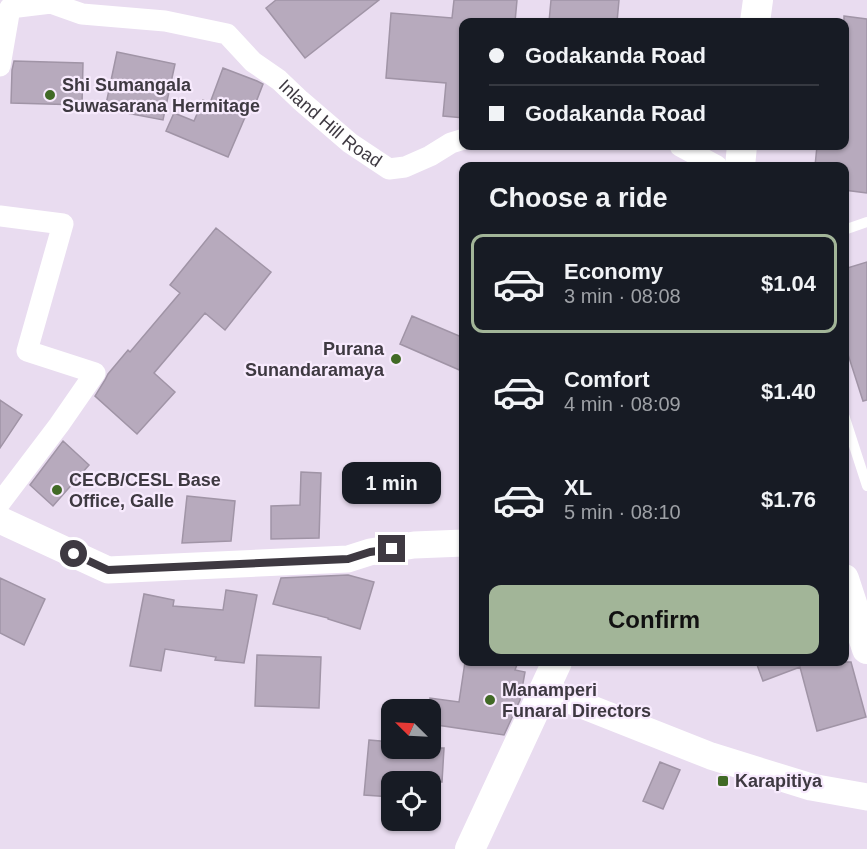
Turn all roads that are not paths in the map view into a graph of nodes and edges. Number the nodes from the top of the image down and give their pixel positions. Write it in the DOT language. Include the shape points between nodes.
graph roads {
  1 [pos="758,0"];
  2 [pos="6,4"];
  3 [pos="756,18"];
  4 [pos="0,66"];
  5 [pos="459,141"];
  6 [pos="687,150"];
  7 [pos="710,162"];
  8 [pos="0,216"];
  9 [pos="867,222"];
  10 [pos="849,228"];
  11 [pos="849,430"];
  12 [pos="867,486"];
  13 [pos="0,503"];
  14 [pos="0,520"];
  15 [pos="459,543"];
  16 [pos="849,594"];
  17 [pos="867,649"];
  18 [pos="555,666"];
  19 [pos="544,690"];
  20 [pos="867,797"];
  21 [pos="470,849"];
  1 -- 3 [label="main road"];
  2 -- 4 [label="street"];
  2 -- 5 [label="street, Inland Hill Road" via="51,3 82,14 165,21 226,34 350,143 389,169 405,168"];
  6 -- 7 [label="street"];
  8 -- 13 [label="street" via="63,224 27,351 95,373"];
  9 -- 10 [label="lane"];
  11 -- 12 [label="lane"];
  14 -- 15 [label="street" via="108,570 348,559 414,545"];
  16 -- 17 [label="main road"];
  18 -- 19 [label="main road"];
  19 -- 20 [label="street" via="711,756 811,787"];
  19 -- 21 [label="main road"];
}
